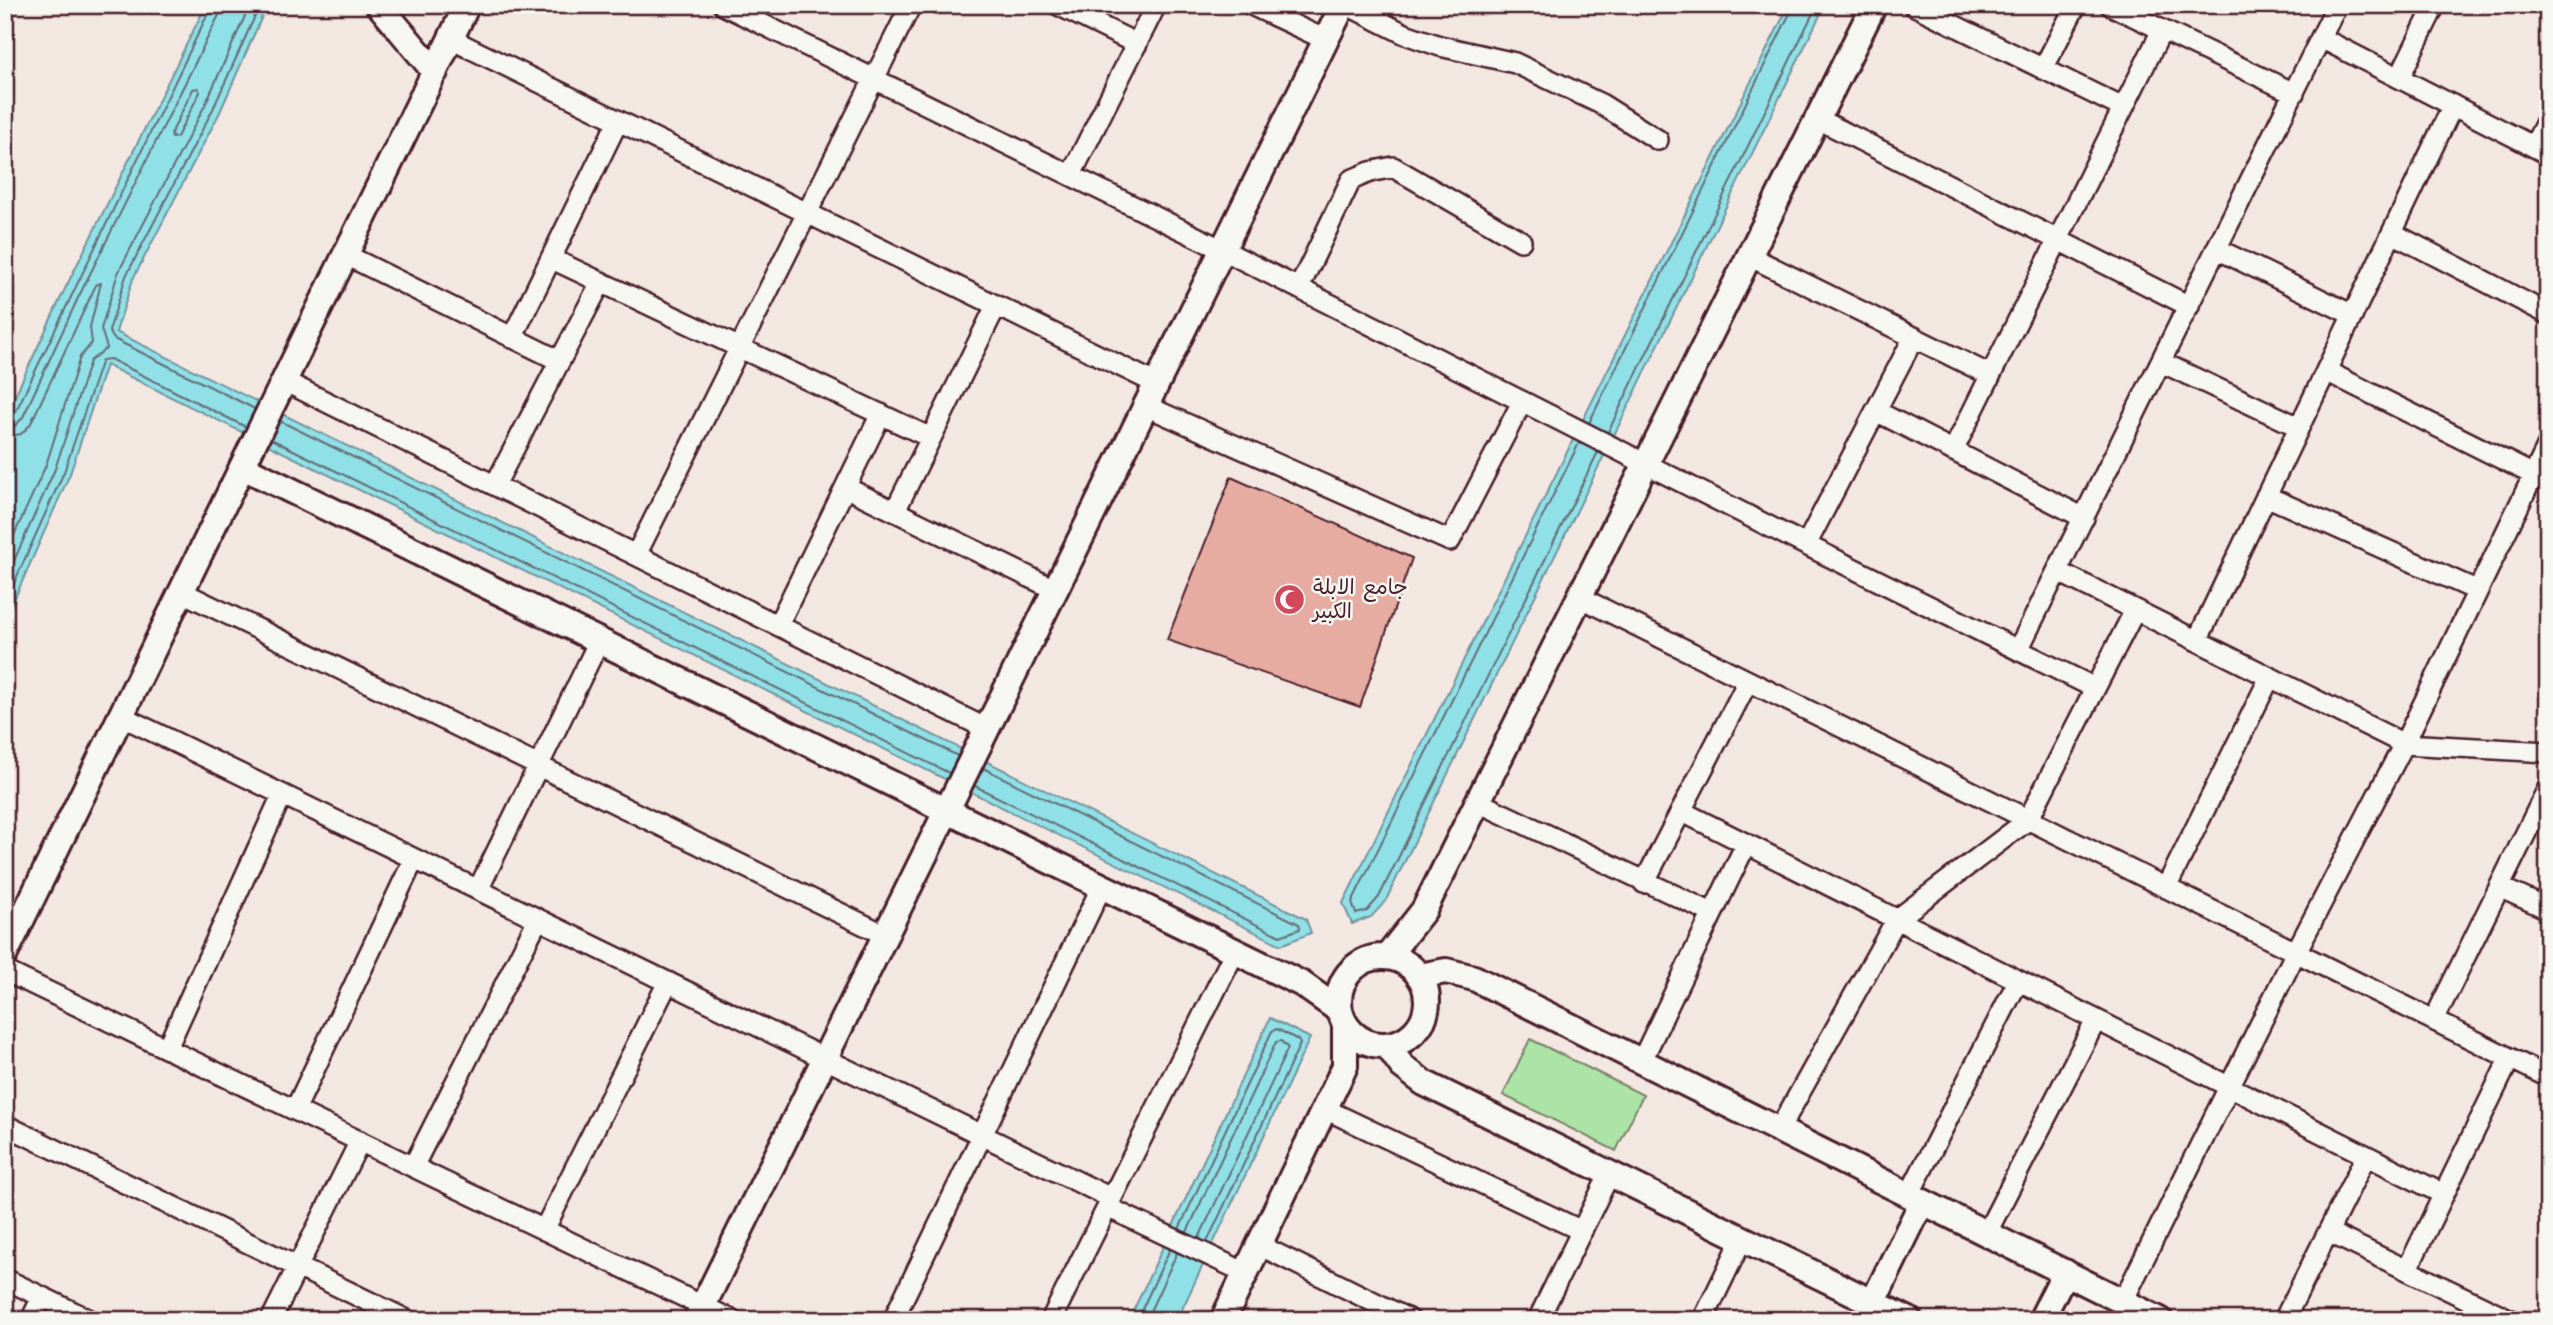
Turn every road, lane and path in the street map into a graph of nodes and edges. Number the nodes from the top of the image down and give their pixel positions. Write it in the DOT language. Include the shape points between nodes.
graph roads {
  1 [pos="379,5"];
  2 [pos="467,5"];
  3 [pos="723,5"];
  4 [pos="911,5"];
  5 [pos="1058,5"];
  6 [pos="1156,5"];
  7 [pos="1251,5"];
  8 [pos="1345,5"];
  9 [pos="1874,5"];
  10 [pos="1913,5"];
  11 [pos="2076,5"];
  12 [pos="2110,5"];
  13 [pos="2337,5"];
  14 [pos="2435,5"];
  15 [pos="1093,13"];
  16 [pos="2162,30"];
  17 [pos="2321,37"];
  18 [pos="451,39"];
  19 [pos="1326,40"];
  20 [pos="1137,44"];
  21 [pos="2043,69"];
  22 [pos="435,72"];
  23 [pos="2399,78"];
  24 [pos="874,79"];
  25 [pos="2294,93"];
  26 [pos="2453,105"];
  27 [pos="2123,108"];
  28 [pos="1818,118"];
  29 [pos="2548,118"];
  30 [pos="618,121"];
  31 [pos="1658,140"];
  32 [pos="2541,150"];
  33 [pos="1071,175"];
  34 [pos="807,213"];
  35 [pos="2392,233"];
  36 [pos="2057,240"];
  37 [pos="1521,242"];
  38 [pos="2217,249"];
  39 [pos="1223,250"];
  40 [pos="346,255"];
  41 [pos="1749,256"];
  42 [pos="552,259"];
  43 [pos="601,282"];
  44 [pos="1299,288"];
  45 [pos="996,306"];
  46 [pos="2189,306"];
  47 [pos="2548,314"];
  48 [pos="2353,315"];
  49 [pos="1914,337"];
  50 [pos="512,338"];
  51 [pos="740,347"];
  52 [pos="560,361"];
  53 [pos="2161,362"];
  54 [pos="2326,372"];
  55 [pos="1990,375"];
  56 [pos="284,381"];
  57 [pos="1152,395"];
  58 [pos="1522,402"];
  59 [pos="1876,411"];
  60 [pos="881,415"];
  61 [pos="2299,427"];
  62 [pos="931,438"];
  63 [pos="2548,445"];
  64 [pos="1953,451"];
  65 [pos="1646,464"];
  66 [pos="243,467"];
  67 [pos="2540,479"];
  68 [pos="495,485"];
  69 [pos="847,488"];
  70 [pos="2266,495"];
  71 [pos="895,511"];
  72 [pos="2084,518"];
  73 [pos="1805,545"];
  74 [pos="636,555"];
  75 [pos="2059,572"];
  76 [pos="1055,590"];
  77 [pos="2476,590"];
  78 [pos="181,592"];
  79 [pos="1579,597"];
  80 [pos="2135,610"];
  81 [pos="778,625"];
  82 [pos="599,641"];
  83 [pos="2197,641"];
  84 [pos="2018,650"];
  85 [pos="2270,677"];
  86 [pos="1748,681"];
  87 [pos="2095,688"];
  88 [pos="121,716"];
  89 [pos="987,729"];
  90 [pos="2404,744"];
  91 [pos="2548,752"];
  92 [pos="538,766"];
  93 [pos="2548,788"];
  94 [pos="282,794"];
  95 [pos="1478,802"];
  96 [pos="947,810"];
  97 [pos="1681,811"];
  98 [pos="2028,820"];
  99 [pos="1746,844"];
  100 [pos="414,859"];
  101 [pos="1644,883"];
  102 [pos="1102,886"];
  103 [pos="2499,887"];
  104 [pos="2166,888"];
  105 [pos="478,890"];
  106 [pos="2548,909"];
  107 [pos="1424,910"];
  108 [pos="1712,913"];
  109 [pos="538,919"];
  110 [pos="1896,920"];
  111 [pos="885,935"];
  112 [pos="1235,951"];
  113 [pos="2296,952"];
  114 [pos="5,954"];
  115 [pos="1387,957"];
  116 [pos="1351,970"];
  117 [pos="5,971"];
  118 [pos="1415,971"];
  119 [pos="2018,981"];
  120 [pos="668,982"];
  121 [pos="1302,984"];
  122 [pos="1343,1017"];
  123 [pos="2096,1020"];
  124 [pos="2434,1020"];
  125 [pos="1383,1045"];
  126 [pos="167,1048"];
  127 [pos="2510,1058"];
  128 [pos="824,1059"];
  129 [pos="1641,1062"];
  130 [pos="1345,1066"];
  131 [pos="2548,1077"];
  132 [pos="2230,1087"];
  133 [pos="1325,1109"];
  134 [pos="295,1110"];
  135 [pos="5,1125"];
  136 [pos="1779,1130"];
  137 [pos="981,1135"];
  138 [pos="360,1141"];
  139 [pos="2366,1156"];
  140 [pos="413,1167"];
  141 [pos="1610,1173"];
  142 [pos="2444,1194"];
  143 [pos="1915,1198"];
  144 [pos="1109,1203"];
  145 [pos="544,1230"];
  146 [pos="1582,1231"];
  147 [pos="2328,1232"];
  148 [pos="1986,1234"];
  149 [pos="1743,1237"];
  150 [pos="1259,1245"];
  151 [pos="298,1267"];
  152 [pos="2407,1270"];
  153 [pos="2065,1272"];
  154 [pos="1245,1273"];
  155 [pos="5,1279"];
  156 [pos="42,1297"];
  157 [pos="2123,1301"];
  158 [pos="1869,1311"];
  159 [pos="699,1313"];
  160 [pos="30,1320"];
  161 [pos="90,1320"];
  162 [pos="271,1320"];
  163 [pos="407,1320"];
  164 [pos="732,1320"];
  165 [pos="893,1320"];
  166 [pos="1051,1320"];
  167 [pos="1223,1320"];
  168 [pos="1410,1320"];
  169 [pos="1538,1320"];
  170 [pos="1703,1320"];
  171 [pos="1909,1320"];
  172 [pos="2041,1320"];
  173 [pos="2160,1320"];
  174 [pos="2284,1320"];
  175 [pos="2511,1320"];
  1 -- 22 [label="street"];
  2 -- 18 [label="street"];
  3 -- 24 [label="street"];
  4 -- 24 [label="street"];
  5 -- 15 [label="street"];
  6 -- 20 [label="street"];
  7 -- 19 [label="street"];
  8 -- 19 [label="street"];
  8 -- 31 [label="street" via="1405,34 1515,64 1601,104"];
  9 -- 28 [label="street"];
  10 -- 21 [label="street"];
  11 -- 21 [label="street"];
  12 -- 16 [label="street"];
  13 -- 17 [label="street"];
  14 -- 23 [label="street"];
  15 -- 20 [label="street"];
  16 -- 25 [label="street"];
  16 -- 27 [label="street"];
  17 -- 23 [label="street"];
  17 -- 25 [label="street"];
  18 -- 22 [label="street"];
  18 -- 30 [label="street"];
  19 -- 39 [label="street"];
  20 -- 33 [label="street"];
  21 -- 27 [label="street"];
  22 -- 40 [label="street"];
  23 -- 26 [label="street"];
  24 -- 33 [label="street"];
  24 -- 34 [label="street"];
  25 -- 38 [label="street"];
  26 -- 32 [label="street"];
  26 -- 35 [label="street"];
  27 -- 36 [label="street"];
  28 -- 36 [label="street"];
  28 -- 41 [label="street"];
  29 -- 32 [label="street"];
  30 -- 34 [label="street"];
  30 -- 42 [label="street"];
  33 -- 39 [label="street"];
  34 -- 45 [label="street"];
  34 -- 51 [label="street"];
  35 -- 47 [label="street"];
  35 -- 48 [label="street"];
  36 -- 46 [label="street"];
  36 -- 55 [label="street"];
  37 -- 44 [label="street" via="1393,167 1351,180"];
  38 -- 46 [label="street"];
  38 -- 48 [label="street"];
  39 -- 44 [label="street"];
  39 -- 57 [label="street"];
  40 -- 50 [label="street"];
  40 -- 56 [label="street"];
  41 -- 49 [label="street"];
  41 -- 65 [label="street"];
  42 -- 43 [label="street"];
  42 -- 50 [label="street"];
  43 -- 51 [label="street"];
  43 -- 52 [label="street"];
  44 -- 58 [label="street"];
  45 -- 57 [label="street"];
  45 -- 62 [label="street"];
  46 -- 53 [label="street"];
  48 -- 54 [label="street"];
  49 -- 55 [label="street"];
  49 -- 59 [label="street"];
  50 -- 52 [label="street"];
  51 -- 60 [label="street"];
  51 -- 74 [label="street"];
  52 -- 68 [label="street"];
  53 -- 61 [label="street"];
  53 -- 72 [label="street"];
  54 -- 61 [label="street"];
  54 -- 67 [label="street"];
  55 -- 64 [label="street"];
  56 -- 66 [label="street"];
  56 -- 68 [label="street"];
  57 -- 58 [label="street" via="1450,541"];
  57 -- 76 [label="street"];
  58 -- 65 [label="street"];
  59 -- 64 [label="street"];
  59 -- 73 [label="street"];
  60 -- 62 [label="street"];
  60 -- 69 [label="street"];
  61 -- 70 [label="street"];
  62 -- 71 [label="street"];
  63 -- 67 [label="street"];
  64 -- 72 [label="street"];
  65 -- 73 [label="street"];
  65 -- 79 [label="street"];
  66 -- 78 [label="street"];
  66 -- 82 [label="street"];
  67 -- 77 [label="street"];
  68 -- 74 [label="street"];
  69 -- 71 [label="street"];
  69 -- 81 [label="street"];
  70 -- 77 [label="street"];
  70 -- 83 [label="street"];
  71 -- 76 [label="street"];
  72 -- 75 [label="street"];
  73 -- 84 [label="street"];
  74 -- 81 [label="street"];
  75 -- 80 [label="street"];
  75 -- 84 [label="street"];
  76 -- 89 [label="street"];
  77 -- 90 [label="street"];
  78 -- 88 [label="street"];
  78 -- 92 [label="street"];
  79 -- 86 [label="street"];
  79 -- 95 [label="street"];
  80 -- 83 [label="street"];
  80 -- 87 [label="street"];
  81 -- 89 [label="street"];
  82 -- 92 [label="street"];
  82 -- 96 [label="street"];
  83 -- 85 [label="street"];
  84 -- 87 [label="street"];
  85 -- 90 [label="street"];
  85 -- 104 [label="street"];
  86 -- 97 [label="street"];
  86 -- 98 [label="street"];
  87 -- 98 [label="street"];
  88 -- 94 [label="street"];
  88 -- 114 [label="street"];
  89 -- 96 [label="street"];
  90 -- 91 [label="street"];
  90 -- 113 [label="street"];
  92 -- 105 [label="street"];
  92 -- 111 [label="street"];
  93 -- 103 [label="street"];
  94 -- 100 [label="street"];
  94 -- 126 [label="street"];
  95 -- 101 [label="street"];
  95 -- 107 [label="street"];
  96 -- 102 [label="street"];
  96 -- 111 [label="street"];
  97 -- 99 [label="street"];
  97 -- 101 [label="street"];
  98 -- 104 [label="street"];
  98 -- 110 [label="street"];
  99 -- 108 [label="street"];
  99 -- 110 [label="street"];
  100 -- 105 [label="street"];
  100 -- 134 [label="street"];
  101 -- 108 [label="street"];
  102 -- 112 [label="street"];
  102 -- 137 [label="street"];
  103 -- 106 [label="street"];
  103 -- 124 [label="street"];
  104 -- 113 [label="street"];
  105 -- 109 [label="street"];
  107 -- 115 [label="street"];
  107 -- 118 [label="street"];
  108 -- 129 [label="street"];
  109 -- 120 [label="street"];
  109 -- 140 [label="street"];
  110 -- 119 [label="street"];
  110 -- 136 [label="street"];
  111 -- 128 [label="street"];
  112 -- 121 [label="street"];
  112 -- 144 [label="street"];
  113 -- 124 [label="street"];
  113 -- 132 [label="street"];
  115 -- 116 [label="street" via="1367,959"];
  115 -- 118 [label="street"];
  116 -- 121 [label="street"];
  116 -- 122 [label="street" via="1343,982"];
  117 -- 126 [label="street"];
  118 -- 125 [label="street" via="1425,988 1425,1013 1411,1035"];
  118 -- 129 [label="street" via="1446,971 1474,978"];
  119 -- 123 [label="street"];
  119 -- 143 [label="street"];
  120 -- 128 [label="street"];
  120 -- 145 [label="street"];
  121 -- 122 [label="street"];
  122 -- 125 [label="street" via="1354,1034"];
  122 -- 130 [label="street"];
  123 -- 132 [label="street"];
  123 -- 148 [label="street"];
  124 -- 127 [label="street"];
  125 -- 130 [label="street"];
  125 -- 141 [label="street" via="1424,1083"];
  126 -- 134 [label="street"];
  127 -- 131 [label="street"];
  127 -- 142 [label="street"];
  128 -- 137 [label="street"];
  128 -- 159 [label="street"];
  129 -- 136 [label="street"];
  130 -- 133 [label="street"];
  132 -- 139 [label="street"];
  132 -- 157 [label="street"];
  133 -- 146 [label="street"];
  133 -- 150 [label="street"];
  134 -- 138 [label="street"];
  135 -- 151 [label="street"];
  136 -- 143 [label="street"];
  137 -- 144 [label="street"];
  137 -- 165 [label="street"];
  138 -- 140 [label="street"];
  138 -- 151 [label="street"];
  139 -- 142 [label="street"];
  139 -- 147 [label="street"];
  140 -- 145 [label="street"];
  141 -- 146 [label="street"];
  141 -- 149 [label="street"];
  142 -- 152 [label="street"];
  143 -- 148 [label="street"];
  143 -- 158 [label="street"];
  144 -- 154 [label="street"];
  144 -- 166 [label="street"];
  145 -- 159 [label="street"];
  146 -- 169 [label="street"];
  147 -- 152 [label="street"];
  147 -- 174 [label="street"];
  148 -- 153 [label="street"];
  149 -- 158 [label="street"];
  149 -- 170 [label="street"];
  150 -- 154 [label="street"];
  150 -- 168 [label="street"];
  151 -- 162 [label="street"];
  151 -- 163 [label="street"];
  152 -- 175 [label="street"];
  153 -- 157 [label="street"];
  153 -- 172 [label="street"];
  154 -- 167 [label="street"];
  155 -- 156 [label="street"];
  156 -- 160 [label="street"];
  156 -- 161 [label="street"];
  157 -- 173 [label="street"];
  158 -- 171 [label="street"];
  159 -- 164 [label="street"];
}
